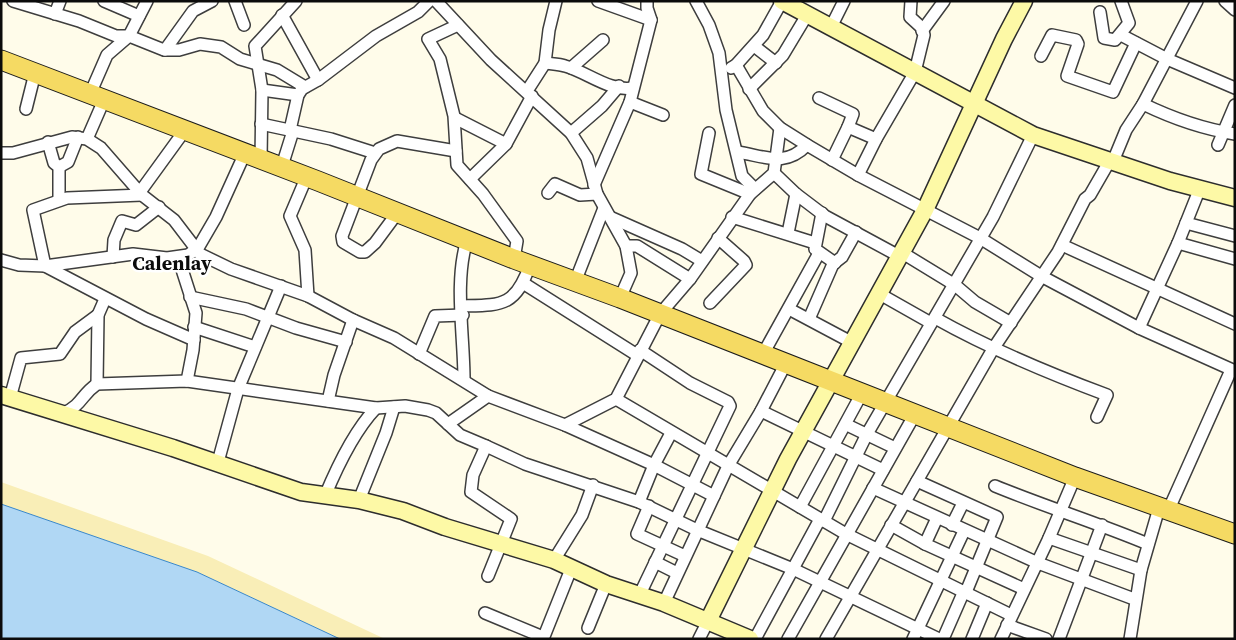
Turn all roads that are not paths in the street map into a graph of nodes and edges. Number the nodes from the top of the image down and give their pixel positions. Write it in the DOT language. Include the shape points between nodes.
graph roads {
  1 [pos="60,1"];
  2 [pos="104,1"];
  3 [pos="147,1"];
  4 [pos="212,1"];
  5 [pos="235,1"];
  6 [pos="296,1"];
  7 [pos="556,1"];
  8 [pos="598,1"];
  9 [pos="648,1"];
  10 [pos="696,1"];
  11 [pos="782,1"];
  12 [pos="844,1"];
  13 [pos="911,1"];
  14 [pos="944,1"];
  15 [pos="1024,1"];
  16 [pos="1121,1"];
  17 [pos="1197,1"];
  18 [pos="1225,1"];
  19 [pos="20,2"];
  20 [pos="435,2"];
  21 [pos="1235,10"];
  22 [pos="1100,12"];
  23 [pos="55,14"];
  24 [pos="282,15"];
  25 [pos="807,15"];
  26 [pos="139,16"];
  27 [pos="652,20"];
  28 [pos="244,25"];
  29 [pos="458,25"];
  30 [pos="831,27"];
  31 [pos="922,31"];
  32 [pos="1121,35"];
  33 [pos="128,36"];
  34 [pos="603,40"];
  35 [pos="1136,43"];
  36 [pos="754,46"];
  37 [pos="166,50"];
  38 [pos="1041,56"];
  39 [pos="1166,59"];
  40 [pos="1,60"];
  41 [pos="545,63"];
  42 [pos="776,63"];
  43 [pos="258,65"];
  44 [pos="736,65"];
  45 [pos="571,68"];
  46 [pos="722,72"];
  47 [pos="915,72"];
  48 [pos="35,73"];
  49 [pos="318,80"];
  50 [pos="619,86"];
  51 [pos="633,88"];
  52 [pos="1235,88"];
  53 [pos="749,89"];
  54 [pos="262,90"];
  55 [pos="302,91"];
  56 [pos="529,94"];
  57 [pos="97,97"];
  58 [pos="819,98"];
  59 [pos="630,102"];
  60 [pos="975,104"];
  61 [pos="1143,104"];
  62 [pos="1235,105"];
  63 [pos="26,109"];
  64 [pos="663,115"];
  65 [pos="455,118"];
  66 [pos="261,124"];
  67 [pos="780,128"];
  68 [pos="848,128"];
  69 [pos="185,130"];
  70 [pos="292,131"];
  71 [pos="571,133"];
  72 [pos="709,133"];
  73 [pos="1223,133"];
  74 [pos="1235,134"];
  75 [pos="1032,135"];
  76 [pos="83,138"];
  77 [pos="876,138"];
  78 [pos="48,142"];
  79 [pos="506,144"];
  80 [pos="807,145"];
  81 [pos="1218,145"];
  82 [pos="456,151"];
  83 [pos="737,152"];
  84 [pos="375,153"];
  85 [pos="1,154"];
  86 [pos="253,156"];
  87 [pos="777,159"];
  88 [pos="832,160"];
  89 [pos="1109,162"];
  90 [pos="282,166"];
  91 [pos="59,167"];
  92 [pos="774,173"];
  93 [pos="858,175"];
  94 [pos="307,176"];
  95 [pos="470,178"];
  96 [pos="1200,188"];
  97 [pos="595,190"];
  98 [pos="752,192"];
  99 [pos="548,193"];
  100 [pos="141,194"];
  101 [pos="796,194"];
  102 [pos="357,196"];
  103 [pos="1235,198"];
  104 [pos="59,200"];
  105 [pos="158,208"];
  106 [pos="604,208"];
  107 [pos="925,210"];
  108 [pos="398,212"];
  109 [pos="822,213"];
  110 [pos="732,217"];
  111 [pos="612,218"];
  112 [pos="1186,223"];
  113 [pos="856,232"];
  114 [pos="788,234"];
  115 [pos="1235,236"];
  116 [pos="718,238"];
  117 [pos="980,238"];
  118 [pos="467,240"];
  119 [pos="1178,243"];
  120 [pos="1062,245"];
  121 [pos="626,246"];
  122 [pos="817,248"];
  123 [pos="196,251"];
  124 [pos="900,254"];
  125 [pos="113,257"];
  126 [pos="178,258"];
  127 [pos="1235,259"];
  128 [pos="1,260"];
  129 [pos="702,261"];
  130 [pos="522,262"];
  131 [pos="835,263"];
  132 [pos="45,266"];
  133 [pos="1041,276"];
  134 [pos="690,278"];
  135 [pos="575,282"];
  136 [pos="524,283"];
  137 [pos="955,285"];
  138 [pos="281,286"];
  139 [pos="1157,290"];
  140 [pos="878,293"];
  141 [pos="308,296"];
  142 [pos="190,297"];
  143 [pos="620,298"];
  144 [pos="105,299"];
  145 [pos="710,303"];
  146 [pos="788,309"];
  147 [pos="462,311"];
  148 [pos="660,314"];
  149 [pos="98,315"];
  150 [pos="268,318"];
  151 [pos="808,319"];
  152 [pos="353,320"];
  153 [pos="933,320"];
  154 [pos="1011,323"];
  155 [pos="1235,324"];
  156 [pos="194,326"];
  157 [pos="1139,328"];
  158 [pos="194,340"];
  159 [pos="346,342"];
  160 [pos="851,342"];
  161 [pos="256,348"];
  162 [pos="993,349"];
  163 [pos="638,352"];
  164 [pos="419,354"];
  165 [pos="763,354"];
  166 [pos="786,363"];
  167 [pos="1233,370"];
  168 [pos="464,380"];
  169 [pos="187,381"];
  170 [pos="830,381"];
  171 [pos="97,384"];
  172 [pos="238,390"];
  173 [pos="862,394"];
  174 [pos="6,396"];
  175 [pos="488,396"];
  176 [pos="616,399"];
  177 [pos="328,401"];
  178 [pos="886,402"];
  179 [pos="394,407"];
  180 [pos="376,408"];
  181 [pos="761,411"];
  182 [pos="64,413"];
  183 [pos="915,414"];
  184 [pos="1098,417"];
  185 [pos="448,424"];
  186 [pos="565,425"];
  187 [pos="847,425"];
  188 [pos="947,428"];
  189 [pos="803,432"];
  190 [pos="671,433"];
  191 [pos="867,434"];
  192 [pos="486,446"];
  193 [pos="834,448"];
  194 [pos="896,448"];
  195 [pos="706,454"];
  196 [pos="855,458"];
  197 [pos="218,462"];
  198 [pos="654,466"];
  199 [pos="728,466"];
  200 [pos="883,470"];
  201 [pos="1074,477"];
  202 [pos="917,482"];
  203 [pos="593,485"];
  204 [pos="692,485"];
  205 [pos="995,486"];
  206 [pos="873,488"];
  207 [pos="772,491"];
  208 [pos="325,496"];
  209 [pos="714,496"];
  210 [pos="359,500"];
  211 [pos="903,501"];
  212 [pos="963,503"];
  213 [pos="644,504"];
  214 [pos="800,507"];
  215 [pos="1163,509"];
  216 [pos="1060,512"];
  217 [pos="937,518"];
  218 [pos="674,519"];
  219 [pos="822,520"];
  220 [pos="890,525"];
  221 [pos="952,525"];
  222 [pos="1102,525"];
  223 [pos="697,530"];
  224 [pos="964,531"];
  225 [pos="846,534"];
  226 [pos="1235,534"];
  227 [pos="1050,538"];
  228 [pos="987,540"];
  229 [pos="925,544"];
  230 [pos="1148,544"];
  231 [pos="501,545"];
  232 [pos="663,546"];
  233 [pos="876,548"];
  234 [pos="742,549"];
  235 [pos="1091,551"];
  236 [pos="685,556"];
  237 [pos="952,556"];
  238 [pos="554,560"];
  239 [pos="655,562"];
  240 [pos="1038,563"];
  241 [pos="978,567"];
  242 [pos="570,569"];
  243 [pos="793,569"];
  244 [pos="1141,570"];
  245 [pos="677,573"];
  246 [pos="488,576"];
  247 [pos="1081,578"];
  248 [pos="941,580"];
  249 [pos="820,582"];
  250 [pos="606,584"];
  251 [pos="1024,589"];
  252 [pos="965,592"];
  253 [pos="639,596"];
  254 [pos="850,596"];
  255 [pos="1134,599"];
  256 [pos="664,603"];
  257 [pos="987,603"];
  258 [pos="486,613"];
  259 [pos="1009,620"];
  260 [pos="708,621"];
  261 [pos="588,628"];
  262 [pos="915,634"];
  263 [pos="543,638"];
  264 [pos="699,639"];
  265 [pos="750,639"];
  266 [pos="755,639"];
  267 [pos="788,639"];
  268 [pos="826,639"];
  269 [pos="941,639"];
  270 [pos="972,639"];
  271 [pos="1001,639"];
  272 [pos="1046,639"];
  273 [pos="1059,639"];
  274 [pos="1130,639"];
  1 -- 23 [label="street"];
  2 -- 26 [label="street"];
  3 -- 26 [label="street"];
  4 -- 37 [label="street" via="193,11"];
  5 -- 28 [label="street"];
  6 -- 24 [label="street"];
  7 -- 41 [label="street"];
  8 -- 27 [label="street"];
  9 -- 27 [label="street"];
  10 -- 46 [label="street" via="715,38"];
  11 -- 25 [label="street"];
  11 -- 36 [label="street"];
  12 -- 30 [label="street"];
  13 -- 31 [label="street" via="910,17"];
  14 -- 31 [label="street"];
  15 -- 60 [label="street"];
  16 -- 32 [label="street" via="1129,23"];
  17 -- 39 [label="street"];
  18 -- 21 [label="street"];
  19 -- 23 [label="street"];
  20 -- 29 [label="street"];
  20 -- 49 [label="street" via="365,43"];
  22 -- 32 [label="street" via="1104,38 1115,40"];
  23 -- 33 [label="street" via="116,36"];
  24 -- 43 [label="street" via="258,41 254,50"];
  24 -- 49 [label="street"];
  25 -- 30 [label="street"];
  25 -- 42 [label="street"];
  26 -- 33 [label="street"];
  27 -- 51 [label="street"];
  29 -- 56 [label="street"];
  29 -- 65 [label="street" via="428,39 440,59"];
  30 -- 47 [label="street"];
  31 -- 47 [label="street" via="924,35"];
  32 -- 35 [label="street"];
  33 -- 37 [label="street"];
  33 -- 57 [label="street" via="107,55"];
  34 -- 45 [label="street"];
  35 -- 38 [label="street" via="1113,92 1067,76 1078,44 1076,40 1052,35"];
  35 -- 39 [label="street"];
  36 -- 42 [label="street"];
  36 -- 44 [label="street"];
  37 -- 43 [label="street" via="208,44"];
  39 -- 52 [label="street"];
  39 -- 61 [label="street"];
  40 -- 48 [label="main road"];
  41 -- 45 [label="street"];
  41 -- 56 [label="street"];
  42 -- 53 [label="street"];
  43 -- 54 [label="street"];
  43 -- 55 [label="street" via="277,70"];
  44 -- 46 [label="street"];
  44 -- 53 [label="street"];
  45 -- 50 [label="street"];
  46 -- 83 [label="street" via="726,110"];
  47 -- 60 [label="street"];
  47 -- 77 [label="street"];
  48 -- 57 [label="main road"];
  48 -- 63 [label="street"];
  49 -- 55 [label="street"];
  50 -- 51 [label="street"];
  50 -- 71 [label="street"];
  51 -- 59 [label="street"];
  53 -- 67 [label="street" via="763,111"];
  54 -- 55 [label="street"];
  54 -- 66 [label="street"];
  55 -- 70 [label="street"];
  56 -- 71 [label="street"];
  56 -- 79 [label="street"];
  57 -- 69 [label="main road"];
  57 -- 76 [label="street"];
  58 -- 68 [label="street" via="853,114"];
  59 -- 64 [label="street"];
  59 -- 97 [label="street"];
  60 -- 75 [label="street"];
  60 -- 107 [label="street"];
  61 -- 73 [label="street"];
  61 -- 89 [label="street" via="1126,130 1114,159"];
  62 -- 73 [label="street"];
  65 -- 79 [label="street"];
  65 -- 82 [label="street"];
  66 -- 70 [label="street"];
  66 -- 86 [label="street"];
  67 -- 80 [label="street"];
  67 -- 87 [label="street"];
  68 -- 77 [label="street"];
  68 -- 88 [label="street"];
  69 -- 86 [label="main road"];
  69 -- 100 [label="street"];
  70 -- 84 [label="street"];
  70 -- 90 [label="street"];
  71 -- 97 [label="street" via="587,158"];
  72 -- 98 [label="street" via="701,174"];
  73 -- 74 [label="street"];
  73 -- 81 [label="street"];
  75 -- 89 [label="street"];
  75 -- 117 [label="street"];
  76 -- 78 [label="street"];
  76 -- 91 [label="street" via="68,162"];
  76 -- 100 [label="street" via="101,148"];
  77 -- 93 [label="street"];
  78 -- 85 [label="street"];
  78 -- 91 [label="street" via="54,163"];
  79 -- 95 [label="street"];
  80 -- 87 [label="street" via="794,157"];
  80 -- 88 [label="street"];
  82 -- 84 [label="street" via="397,141"];
  82 -- 95 [label="street" via="458,166"];
  83 -- 87 [label="street"];
  83 -- 98 [label="street" via="744,180"];
  84 -- 102 [label="street"];
  86 -- 90 [label="main road"];
  86 -- 123 [label="street"];
  87 -- 92 [label="street"];
  88 -- 93 [label="street"];
  89 -- 96 [label="street"];
  89 -- 120 [label="street" via="1085,199"];
  90 -- 94 [label="main road"];
  91 -- 104 [label="street"];
  92 -- 98 [label="street"];
  92 -- 101 [label="street"];
  93 -- 107 [label="street"];
  94 -- 102 [label="main road"];
  94 -- 141 [label="street" via="290,216 305,250"];
  95 -- 130 [label="street" via="517,241"];
  96 -- 103 [label="street"];
  96 -- 112 [label="street"];
  97 -- 99 [label="street" via="580,195 555,184"];
  97 -- 106 [label="street"];
  98 -- 110 [label="street"];
  100 -- 104 [label="street"];
  100 -- 105 [label="street"];
  101 -- 109 [label="street"];
  101 -- 114 [label="street"];
  102 -- 108 [label="main road"];
  102 -- 108 [label="street" via="342,240 360,252 370,248"];
  104 -- 132 [label="street" via="33,210"];
  105 -- 123 [label="street" via="174,220"];
  105 -- 125 [label="street" via="136,225 122,221 114,240"];
  106 -- 111 [label="street"];
  106 -- 135 [label="street"];
  107 -- 117 [label="street"];
  107 -- 124 [label="street"];
  108 -- 118 [label="main road"];
  109 -- 113 [label="street"];
  109 -- 122 [label="street"];
  110 -- 114 [label="street"];
  110 -- 116 [label="street"];
  111 -- 121 [label="street"];
  111 -- 129 [label="street" via="682,248"];
  112 -- 115 [label="street"];
  112 -- 119 [label="street"];
  113 -- 124 [label="street"];
  113 -- 131 [label="street"];
  114 -- 122 [label="street"];
  116 -- 129 [label="street"];
  116 -- 145 [label="street" via="746,265"];
  117 -- 133 [label="street"];
  117 -- 137 [label="street"];
  118 -- 130 [label="main road"];
  118 -- 147 [label="street" via="461,265"];
  119 -- 127 [label="street"];
  119 -- 139 [label="street"];
  120 -- 133 [label="street"];
  120 -- 139 [label="street"];
  121 -- 134 [label="street" via="637,246"];
  121 -- 143 [label="street" via="631,273"];
  122 -- 131 [label="street"];
  122 -- 146 [label="street"];
  123 -- 126 [label="street"];
  123 -- 138 [label="street" via="231,269"];
  124 -- 137 [label="street"];
  124 -- 140 [label="street"];
  125 -- 126 [label="street" via="132,254"];
  125 -- 132 [label="street"];
  126 -- 142 [label="street"];
  128 -- 132 [label="street"];
  129 -- 134 [label="street"];
  130 -- 135 [label="main road"];
  130 -- 136 [label="street"];
  131 -- 151 [label="street"];
  132 -- 144 [label="street"];
  133 -- 154 [label="street"];
  133 -- 157 [label="street"];
  134 -- 148 [label="street"];
  135 -- 143 [label="main road"];
  136 -- 147 [label="street" via="502,304"];
  136 -- 163 [label="street"];
  137 -- 153 [label="street"];
  137 -- 154 [label="street" via="975,302"];
  138 -- 141 [label="street"];
  138 -- 150 [label="street"];
  139 -- 155 [label="street"];
  139 -- 157 [label="street"];
  140 -- 153 [label="street"];
  140 -- 160 [label="street"];
  141 -- 152 [label="street"];
  142 -- 150 [label="street" via="234,306"];
  142 -- 156 [label="street" via="196,313"];
  143 -- 148 [label="main road"];
  144 -- 149 [label="street"];
  144 -- 158 [label="street"];
  146 -- 151 [label="street"];
  146 -- 165 [label="street"];
  147 -- 164 [label="street" via="435,316"];
  147 -- 168 [label="street"];
  148 -- 163 [label="street"];
  148 -- 165 [label="main road"];
  149 -- 171 [label="street"];
  149 -- 174 [label="street" via="75,332 60,354 21,358"];
  150 -- 159 [label="street"];
  150 -- 161 [label="street"];
  151 -- 160 [label="street"];
  152 -- 159 [label="street"];
  152 -- 164 [label="street" via="394,338"];
  153 -- 162 [label="street"];
  153 -- 178 [label="street"];
  154 -- 162 [label="street"];
  156 -- 158 [label="street"];
  156 -- 161 [label="street"];
  157 -- 167 [label="street"];
  158 -- 169 [label="street"];
  159 -- 177 [label="street"];
  160 -- 170 [label="street"];
  161 -- 172 [label="street"];
  162 -- 184 [label="street" via="1107,395"];
  162 -- 188 [label="street"];
  163 -- 176 [label="street" via="628,380"];
  163 -- 195 [label="street" via="730,403"];
  164 -- 168 [label="street"];
  165 -- 166 [label="main road"];
  166 -- 170 [label="main road"];
  166 -- 181 [label="street"];
  167 -- 215 [label="street"];
  168 -- 175 [label="street"];
  169 -- 171 [label="street"];
  169 -- 172 [label="street"];
  170 -- 173 [label="main road"];
  170 -- 189 [label="street"];
  171 -- 182 [label="street" via="79,405"];
  172 -- 177 [label="street"];
  172 -- 197 [label="street"];
  173 -- 178 [label="main road"];
  173 -- 187 [label="street"];
  174 -- 182 [label="street"];
  175 -- 185 [label="street"];
  175 -- 186 [label="street"];
  176 -- 186 [label="street"];
  176 -- 190 [label="street"];
  177 -- 180 [label="street"];
  178 -- 183 [label="main road"];
  178 -- 191 [label="street"];
  179 -- 180 [label="street"];
  179 -- 185 [label="street" via="414,406 428,410"];
  179 -- 210 [label="street"];
  180 -- 208 [label="street" via="364,421"];
  181 -- 189 [label="street"];
  181 -- 199 [label="street"];
  182 -- 197 [label="street"];
  183 -- 188 [label="main road"];
  183 -- 194 [label="street"];
  185 -- 192 [label="street" via="460,435"];
  186 -- 198 [label="street"];
  187 -- 191 [label="street"];
  187 -- 193 [label="street"];
  188 -- 201 [label="main road"];
  188 -- 202 [label="street"];
  189 -- 193 [label="street"];
  189 -- 207 [label="street"];
  190 -- 195 [label="street"];
  190 -- 198 [label="street"];
  191 -- 194 [label="street"];
  191 -- 196 [label="street"];
  192 -- 203 [label="street" via="524,464"];
  192 -- 231 [label="street" via="473,475 471,492 511,519"];
  193 -- 196 [label="street"];
  193 -- 214 [label="street"];
  194 -- 200 [label="street"];
  195 -- 199 [label="street"];
  195 -- 204 [label="street"];
  196 -- 200 [label="street"];
  196 -- 219 [label="street"];
  197 -- 208 [label="street" via="301,492"];
  198 -- 204 [label="street"];
  198 -- 213 [label="street"];
  199 -- 207 [label="street"];
  199 -- 209 [label="street"];
  200 -- 206 [label="street"];
  201 -- 215 [label="main road"];
  201 -- 216 [label="street"];
  202 -- 211 [label="street"];
  202 -- 212 [label="street"];
  203 -- 213 [label="street"];
  203 -- 238 [label="street" via="582,515"];
  204 -- 209 [label="street"];
  204 -- 218 [label="street"];
  205 -- 216 [label="street"];
  206 -- 211 [label="street"];
  206 -- 225 [label="street"];
  207 -- 214 [label="street"];
  207 -- 234 [label="street"];
  208 -- 210 [label="street"];
  209 -- 223 [label="street"];
  210 -- 231 [label="street" via="403,511"];
  211 -- 217 [label="street"];
  211 -- 220 [label="street"];
  212 -- 221 [label="street"];
  212 -- 228 [label="street" via="997,517"];
  213 -- 218 [label="street"];
  213 -- 232 [label="street" via="637,534"];
  214 -- 219 [label="street"];
  215 -- 226 [label="main road"];
  215 -- 230 [label="street"];
  216 -- 222 [label="street"];
  216 -- 227 [label="street"];
  217 -- 221 [label="street"];
  217 -- 229 [label="street"];
  218 -- 223 [label="street"];
  218 -- 232 [label="street"];
  219 -- 225 [label="street"];
  219 -- 243 [label="street"];
  220 -- 229 [label="street"];
  220 -- 233 [label="street"];
  221 -- 224 [label="street"];
  222 -- 230 [label="street"];
  222 -- 235 [label="street"];
  223 -- 234 [label="street"];
  223 -- 236 [label="street"];
  224 -- 228 [label="street"];
  224 -- 237 [label="street"];
  225 -- 233 [label="street"];
  225 -- 249 [label="street"];
  227 -- 235 [label="street"];
  227 -- 240 [label="street"];
  228 -- 240 [label="street"];
  228 -- 241 [label="street"];
  229 -- 237 [label="street"];
  230 -- 244 [label="street"];
  231 -- 238 [label="street"];
  231 -- 246 [label="street"];
  232 -- 236 [label="street"];
  232 -- 239 [label="street"];
  233 -- 248 [label="street"];
  233 -- 254 [label="street"];
  234 -- 243 [label="street"];
  234 -- 260 [label="street"];
  235 -- 244 [label="street"];
  235 -- 247 [label="street"];
  236 -- 245 [label="street"];
  237 -- 241 [label="street"];
  237 -- 248 [label="street"];
  238 -- 242 [label="street"];
  239 -- 245 [label="street"];
  239 -- 253 [label="street"];
  240 -- 247 [label="street"];
  240 -- 251 [label="street"];
  241 -- 251 [label="street"];
  241 -- 252 [label="street"];
  242 -- 250 [label="street"];
  242 -- 263 [label="street"];
  243 -- 249 [label="street"];
  243 -- 266 [label="street"];
  244 -- 255 [label="street"];
  245 -- 256 [label="street"];
  247 -- 255 [label="street"];
  247 -- 273 [label="street"];
  248 -- 252 [label="street"];
  248 -- 262 [label="street"];
  249 -- 254 [label="street"];
  249 -- 267 [label="street"];
  250 -- 253 [label="street"];
  250 -- 261 [label="street"];
  251 -- 259 [label="street"];
  252 -- 257 [label="street"];
  252 -- 269 [label="street"];
  253 -- 256 [label="street"];
  254 -- 262 [label="street"];
  254 -- 268 [label="street"];
  255 -- 274 [label="street"];
  256 -- 260 [label="street"];
  257 -- 259 [label="street"];
  257 -- 270 [label="street"];
  258 -- 263 [label="street"];
  259 -- 271 [label="street"];
  259 -- 272 [label="street"];
  260 -- 264 [label="street"];
  260 -- 265 [label="street"];
  262 -- 269 [label="street"];
}
